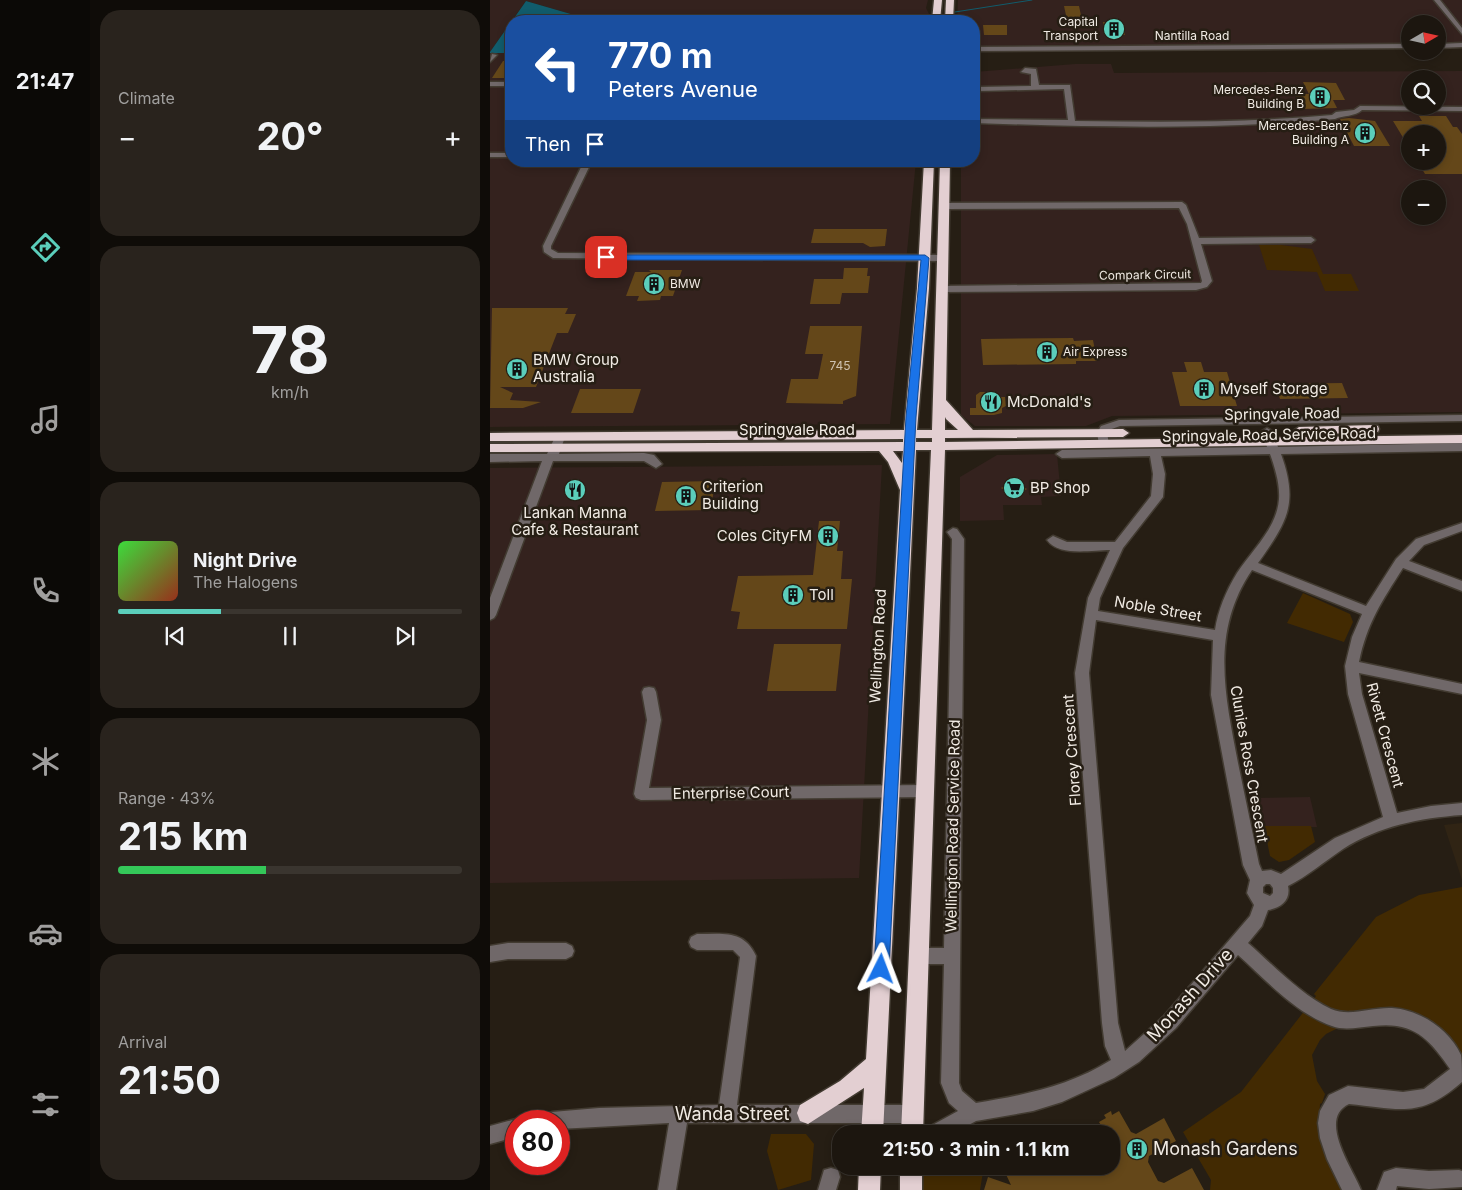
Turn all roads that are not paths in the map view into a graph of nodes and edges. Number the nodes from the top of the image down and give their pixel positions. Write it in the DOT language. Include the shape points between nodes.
graph roads {
  1 [pos="938,0"];
  2 [pos="950,0"];
  3 [pos="1437,0"];
  4 [pos="937,15"];
  5 [pos="949,15"];
  6 [pos="1462,32"];
  7 [pos="1401,46"];
  8 [pos="1446,46"];
  9 [pos="1462,46"];
  10 [pos="980,49"];
  11 [pos="1034,72"];
  12 [pos="490,84"];
  13 [pos="505,84"];
  14 [pos="1035,87"];
  15 [pos="980,89"];
  16 [pos="1401,107"];
  17 [pos="1446,107"];
  18 [pos="1390,108"];
  19 [pos="1449,108"];
  20 [pos="1462,108"];
  21 [pos="980,123"];
  22 [pos="1069,124"];
  23 [pos="490,155"];
  24 [pos="505,155"];
  25 [pos="585,167"];
  26 [pos="929,167"];
  27 [pos="944,167"];
  28 [pos="944,206"];
  29 [pos="1311,240"];
  30 [pos="1196,242"];
  31 [pos="925,258"];
  32 [pos="942,258"];
  33 [pos="942,290"];
  34 [pos="939,400"];
  35 [pos="911,417"];
  36 [pos="1462,418"];
  37 [pos="1462,428"];
  38 [pos="865,433"];
  39 [pos="969,433"];
  40 [pos="490,437"];
  41 [pos="1103,438"];
  42 [pos="1462,438"];
  43 [pos="910,440"];
  44 [pos="938,440"];
  45 [pos="1270,440"];
  46 [pos="978,446"];
  47 [pos="556,447"];
  48 [pos="883,447"];
  49 [pos="1462,447"];
  50 [pos="490,448"];
  51 [pos="1064,449"];
  52 [pos="1155,452"];
  53 [pos="490,458"];
  54 [pos="938,462"];
  55 [pos="656,464"];
  56 [pos="908,492"];
  57 [pos="1462,527"];
  58 [pos="953,532"];
  59 [pos="1052,540"];
  60 [pos="1118,546"];
  61 [pos="1400,562"];
  62 [pos="1251,565"];
  63 [pos="1462,586"];
  64 [pos="1369,612"];
  65 [pos="490,615"];
  66 [pos="1092,615"];
  67 [pos="1219,636"];
  68 [pos="1352,666"];
  69 [pos="1462,690"];
  70 [pos="649,692"];
  71 [pos="892,791"];
  72 [pos="925,791"];
  73 [pos="1462,809"];
  74 [pos="1392,821"];
  75 [pos="1258,880"];
  76 [pos="1278,883"];
  77 [pos="1264,901"];
  78 [pos="697,942"];
  79 [pos="1237,944"];
  80 [pos="566,951"];
  81 [pos="490,954"];
  82 [pos="919,956"];
  83 [pos="951,956"];
  84 [pos="1122,1063"];
  85 [pos="876,1064"];
  86 [pos="1462,1072"];
  87 [pos="974,1112"];
  88 [pos="808,1113"];
  89 [pos="680,1114"];
  90 [pos="727,1114"];
  91 [pos="570,1120"];
  92 [pos="872,1124"];
  93 [pos="913,1124"];
  94 [pos="950,1125"];
  95 [pos="505,1131"];
  96 [pos="490,1135"];
  97 [pos="870,1175"];
  98 [pos="911,1175"];
  99 [pos="1459,1179"];
  100 [pos="667,1190"];
  101 [pos="869,1190"];
  102 [pos="911,1190"];
  103 [pos="1352,1190"];
  104 [pos="1386,1190"];
  1 -- 4 [label="highway"];
  2 -- 5 [label="highway"];
  3 -- 6 [label="street"];
  7 -- 10 [label="street, Nantilla Road"];
  8 -- 9 [label="street"];
  11 -- 14 [label="street"];
  12 -- 13 [label="street"];
  14 -- 15 [label="street"];
  14 -- 22 [label="street" via="1062,87"];
  16 -- 18 [label="street"];
  17 -- 19 [label="street"];
  18 -- 19 [label="street"];
  18 -- 22 [label="street" via="1360,108 1335,117 1305,120"];
  19 -- 20 [label="street"];
  21 -- 22 [label="street"];
  23 -- 24 [label="street"];
  25 -- 31 [label="street" via="547,250 550,254 562,257"];
  26 -- 31 [label="highway, Wellington Road"];
  27 -- 28 [label="highway"];
  28 -- 30 [label="street, Compark Circuit" via="1177,204 1185,208"];
  28 -- 32 [label="highway"];
  29 -- 30 [label="street"];
  30 -- 33 [label="street, Compark Circuit" via="1208,281 1196,287"];
  31 -- 32 [label="street"];
  31 -- 35 [label="highway, Wellington Road"];
  32 -- 33 [label="highway"];
  33 -- 34 [label="highway"];
  34 -- 39 [label="highway"];
  34 -- 44 [label="highway"];
  35 -- 38 [label="highway"];
  35 -- 43 [label="highway, Wellington Road"];
  36 -- 41 [label="street, Springvale Road Service Road" via="1120,423 1105,428"];
  37 -- 45 [label="highway, Springvale Road"];
  38 -- 43 [label="highway, Springvale Road"];
  38 -- 47 [label="highway, Springvale Road"];
  39 -- 41 [label="highway, Springvale Road"];
  39 -- 44 [label="highway, Springvale Road"];
  40 -- 47 [label="highway, Springvale Road"];
  41 -- 45 [label="highway, Springvale Road"];
  41 -- 51 [label="highway, Springvale Road"];
  42 -- 45 [label="highway, Springvale Road"];
  43 -- 44 [label="highway, Springvale Road"];
  43 -- 48 [label="highway, Springvale Road"];
  43 -- 56 [label="highway, Wellington Road"];
  44 -- 46 [label="highway, Springvale Road"];
  44 -- 54 [label="highway"];
  45 -- 49 [label="street, Springvale Road Service Road"];
  45 -- 52 [label="street, Springvale Road Service Road"];
  45 -- 62 [label="street, Clunies Ross Crescent" via="1282,479 1283,508"];
  46 -- 51 [label="highway, Springvale Road"];
  46 -- 54 [label="highway"];
  47 -- 48 [label="highway, Springvale Road"];
  47 -- 50 [label="highway, Springvale Road"];
  47 -- 53 [label="street, Springvale Road"];
  47 -- 55 [label="street, Springvale Road" via="644,457"];
  47 -- 65 [label="street"];
  48 -- 56 [label="highway" via="894,461"];
  51 -- 52 [label="street, Springvale Road Service Road" via="1077,453"];
  52 -- 60 [label="street, Florey Crescent" via="1159,474 1157,497"];
  54 -- 72 [label="highway"];
  56 -- 71 [label="highway, Wellington Road"];
  57 -- 61 [label="street, Rivett Crescent" via="1420,542"];
  58 -- 83 [label="street, Wellington Road Service Road" via="958,539 958,570"];
  59 -- 60 [label="street" via="1065,546"];
  60 -- 66 [label="street, Florey Crescent" via="1094,598"];
  61 -- 63 [label="street"];
  61 -- 64 [label="street, Rivett Crescent"];
  62 -- 64 [label="street"];
  62 -- 67 [label="street, Clunies Ross Crescent" via="1237,584"];
  64 -- 68 [label="street, Rivett Crescent" via="1358,637"];
  66 -- 67 [label="street, Noble Street"];
  66 -- 84 [label="street, Florey Crescent" via="1082,673 1110,1023 1114,1046"];
  67 -- 75 [label="street, Clunies Ross Crescent" via="1218,695 1251,865"];
  68 -- 69 [label="street"];
  68 -- 74 [label="street, Rivett Crescent" via="1355,694"];
  70 -- 71 [label="street, Enterprise Court" via="654,720 642,794"];
  71 -- 72 [label="street, Enterprise Court"];
  71 -- 85 [label="highway, Wellington Road"];
  72 -- 82 [label="highway"];
  73 -- 74 [label="street"];
  74 -- 76 [label="street" via="1341,842"];
  75 -- 76 [label="street" via="1269,877"];
  75 -- 77 [label="street" via="1254,890"];
  76 -- 77 [label="street" via="1282,892 1279,899"];
  77 -- 79 [label="street, Monash Drive" via="1256,921"];
  78 -- 90 [label="street" via="735,942 745,948 748,956"];
  79 -- 84 [label="street, Monash Drive" via="1156,1036"];
  79 -- 86 [label="street" via="1320,1013 1346,1020 1391,1016 1417,1023 1442,1042"];
  80 -- 81 [label="street"];
  82 -- 83 [label="street"];
  82 -- 93 [label="highway"];
  83 -- 87 [label="street, Wellington Road Service Road" via="951,1088 960,1102"];
  84 -- 87 [label="street, Monash Drive" via="1051,1097"];
  85 -- 88 [label="highway"];
  85 -- 92 [label="highway, Wellington Road"];
  86 -- 103 [label="street" via="1423,1098 1410,1100 1348,1095 1332,1102 1328,1112 1331,1148"];
  87 -- 94 [label="street, Monash Drive"];
  88 -- 90 [label="street, Wanda Street"];
  88 -- 92 [label="street, Wanda Street"];
  89 -- 90 [label="street, Wanda Street"];
  89 -- 91 [label="street, Wanda Street"];
  89 -- 100 [label="street"];
  92 -- 93 [label="street, Wanda Street"];
  95 -- 96 [label="street"];
  97 -- 101 [label="highway"];
  98 -- 102 [label="highway"];
  99 -- 104 [label="street" via="1396,1177 1391,1179"];
}
